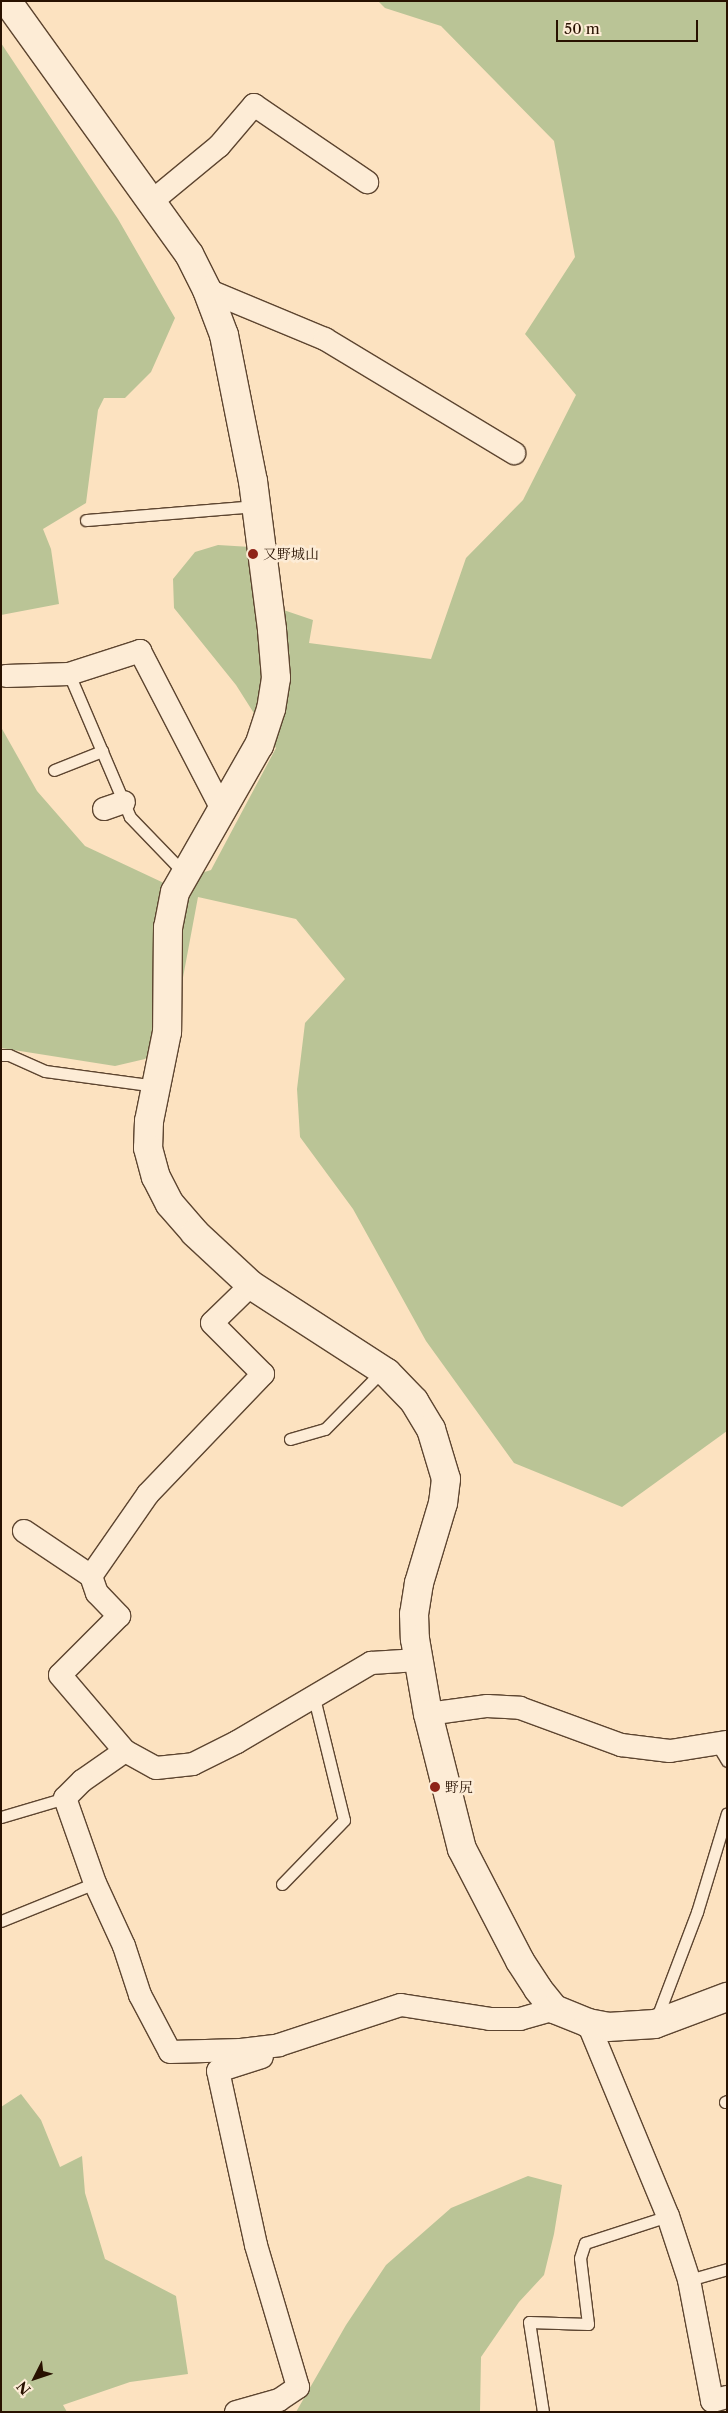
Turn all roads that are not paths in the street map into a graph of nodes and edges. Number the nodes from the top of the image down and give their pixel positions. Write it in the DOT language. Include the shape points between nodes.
graph roads {
  1 [pos="7,1"];
  2 [pos="367,182"];
  3 [pos="151,202"];
  4 [pos="207,290"];
  5 [pos="514,453"];
  6 [pos="256,506"];
  7 [pos="86,520"];
  8 [pos="69,674"];
  9 [pos="6,676"];
  10 [pos="102,751"];
  11 [pos="54,770"];
  12 [pos="222,809"];
  13 [pos="185,874"];
  14 [pos="1,1055"];
  15 [pos="156,1086"];
  16 [pos="251,1285"];
  17 [pos="383,1370"];
  18 [pos="290,1438"];
  19 [pos="24,1531"];
  20 [pos="91,1576"];
  21 [pos="418,1660"];
  22 [pos="314,1698"];
  23 [pos="428,1714"];
  24 [pos="125,1750"];
  25 [pos="724,1750"];
  26 [pos="65,1798"];
  27 [pos="727,1813"];
  28 [pos="1,1817"];
  29 [pos="94,1883"];
  30 [pos="282,1884"];
  31 [pos="1,1921"];
  32 [pos="727,1997"];
  33 [pos="554,2009"];
  34 [pos="588,2023"];
  35 [pos="655,2024"];
  36 [pos="279,2045"];
  37 [pos="668,2216"];
  38 [pos="727,2269"];
  39 [pos="689,2280"];
  40 [pos="727,2397"];
  41 [pos="236,2412"];
  42 [pos="543,2412"];
  1 -- 3 [label="street"];
  2 -- 3 [label="street" via="254,105 219,146"];
  3 -- 4 [label="street" via="189,254"];
  4 -- 5 [label="street" via="325,339"];
  4 -- 6 [label="street" via="224,335"];
  6 -- 7 [label="lane"];
  6 -- 12 [label="street" via="276,678 271,710 259,745"];
  8 -- 9 [label="street"];
  8 -- 10 [label="lane"];
  8 -- 12 [label="street" via="140,651"];
  10 -- 11 [label="lane"];
  10 -- 13 [label="lane" via="114,806 130,817"];
  12 -- 13 [label="street"];
  13 -- 15 [label="street" via="175,892 168,927 167,1032"];
  14 -- 15 [label="lane" via="9,1055 45,1071"];
  15 -- 16 [label="street" via="148,1148 156,1177 170,1204 195,1233"];
  16 -- 17 [label="street"];
  16 -- 20 [label="street" via="212,1323 263,1374 148,1494"];
  17 -- 18 [label="lane" via="325,1429"];
  17 -- 21 [label="street" via="414,1401 431,1429 446,1480 443,1503 418,1583 414,1614"];
  19 -- 20 [label="street"];
  20 -- 24 [label="street" via="97,1593 119,1616 60,1675"];
  21 -- 22 [label="street" via="371,1663"];
  21 -- 23 [label="street"];
  22 -- 24 [label="street" via="193,1764 156,1768"];
  22 -- 30 [label="lane" via="344,1820"];
  23 -- 25 [label="street" via="487,1706 520,1708 620,1745 670,1751"];
  23 -- 33 [label="street" via="462,1849 520,1961"];
  24 -- 26 [label="street" via="82,1781"];
  26 -- 28 [label="lane"];
  26 -- 29 [label="street"];
  27 -- 35 [label="lane" via="697,1912"];
  29 -- 31 [label="lane"];
  29 -- 36 [label="street" via="124,1946 140,1995 170,2052 241,2050"];
  32 -- 35 [label="street"];
  33 -- 34 [label="street"];
  33 -- 36 [label="street" via="520,2018 490,2019 401,2005"];
  34 -- 35 [label="street" via="608,2027"];
  34 -- 37 [label="street"];
  36 -- 41 [label="street" via="260,2059 218,2071 256,2245 298,2387 279,2400"];
  37 -- 39 [label="street"];
  37 -- 42 [label="lane" via="585,2243 580,2258 588,2324 529,2322"];
  38 -- 39 [label="lane"];
  39 -- 40 [label="street" via="712,2401"];
}
